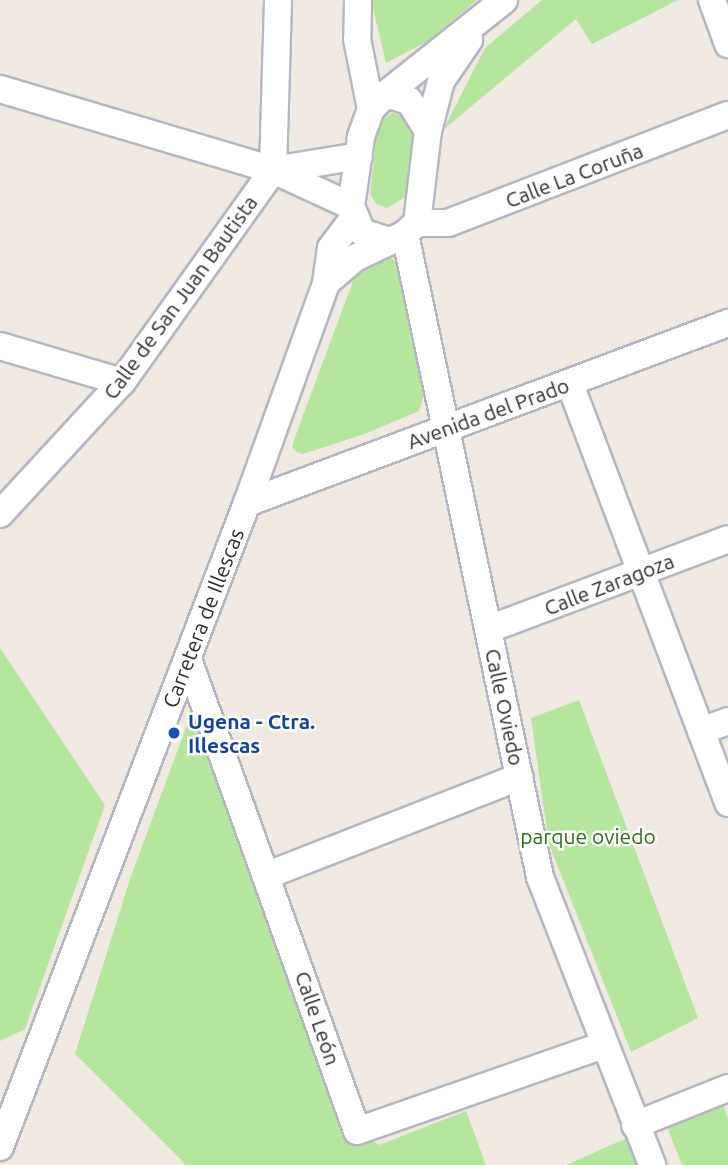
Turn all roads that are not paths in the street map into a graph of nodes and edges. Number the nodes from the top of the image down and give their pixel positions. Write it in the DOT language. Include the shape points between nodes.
graph roads {
  1 [pos="278,0"];
  2 [pos="358,0"];
  3 [pos="504,0"];
  4 [pos="712,0"];
  5 [pos="481,21"];
  6 [pos="728,44"];
  7 [pos="0,89"];
  8 [pos="379,102"];
  9 [pos="728,116"];
  10 [pos="428,131"];
  11 [pos="359,156"];
  12 [pos="273,170"];
  13 [pos="353,211"];
  14 [pos="403,233"];
  15 [pos="327,284"];
  16 [pos="728,323"];
  17 [pos="0,346"];
  18 [pos="122,382"];
  19 [pos="570,384"];
  20 [pos="447,427"];
  21 [pos="247,503"];
  22 [pos="0,514"];
  23 [pos="728,539"];
  24 [pos="640,572"];
  25 [pos="489,629"];
  26 [pos="188,660"];
  27 [pos="728,721"];
  28 [pos="701,731"];
  29 [pos="520,777"];
  30 [pos="728,803"];
  31 [pos="268,875"];
  32 [pos="604,1045"];
  33 [pos="10,1085"];
  34 [pos="728,1088"];
  35 [pos="635,1125"];
  36 [pos="0,1147"];
  37 [pos="652,1165"];
  1 -- 12 [label="street"];
  2 -- 8 [label="street" via="357,40"];
  3 -- 5 [label="street"];
  4 -- 6 [label="street"];
  5 -- 8 [label="street"];
  5 -- 10 [label="street" via="442,81"];
  7 -- 12 [label="street"];
  8 -- 10 [label="street" via="409,101"];
  8 -- 11 [label="street"];
  9 -- 14 [label="street, Calle La Coruña" via="448,223"];
  10 -- 14 [label="street, Calle Oviedo"];
  11 -- 12 [label="street"];
  11 -- 13 [label="street"];
  12 -- 13 [label="street"];
  12 -- 18 [label="street, Calle de San Juan Bautista"];
  13 -- 14 [label="street" via="362,232"];
  13 -- 15 [label="street, Carretera de Illescas" via="331,248"];
  14 -- 15 [label="street, Carretera de Illescas" via="355,258"];
  14 -- 20 [label="street, Calle Oviedo"];
  15 -- 21 [label="street, Carretera de Illescas"];
  16 -- 19 [label="street, Avenida del Prado"];
  17 -- 18 [label="street"];
  18 -- 22 [label="street, Calle de San Juan Bautista"];
  19 -- 20 [label="street, Avenida del Prado"];
  19 -- 24 [label="street"];
  20 -- 21 [label="street, Avenida del Prado"];
  20 -- 25 [label="street, Calle Oviedo"];
  21 -- 26 [label="street, Carretera de Illescas"];
  23 -- 24 [label="street, Calle Zaragoza"];
  24 -- 25 [label="street, Calle Zaragoza"];
  24 -- 28 [label="street"];
  25 -- 29 [label="street, Calle Oviedo"];
  26 -- 31 [label="street, Calle León"];
  26 -- 33 [label="street, Carretera de Illescas"];
  27 -- 28 [label="street"];
  28 -- 30 [label="street"];
  29 -- 31 [label="street"];
  29 -- 32 [label="street, Calle Oviedo" via="540,877"];
  31 -- 32 [label="street, Calle León" via="357,1131"];
  32 -- 35 [label="street, Calle Oviedo"];
  33 -- 36 [label="street, Carretera de Illescas"];
  34 -- 35 [label="street"];
  35 -- 37 [label="street, Calle Oviedo"];
}
